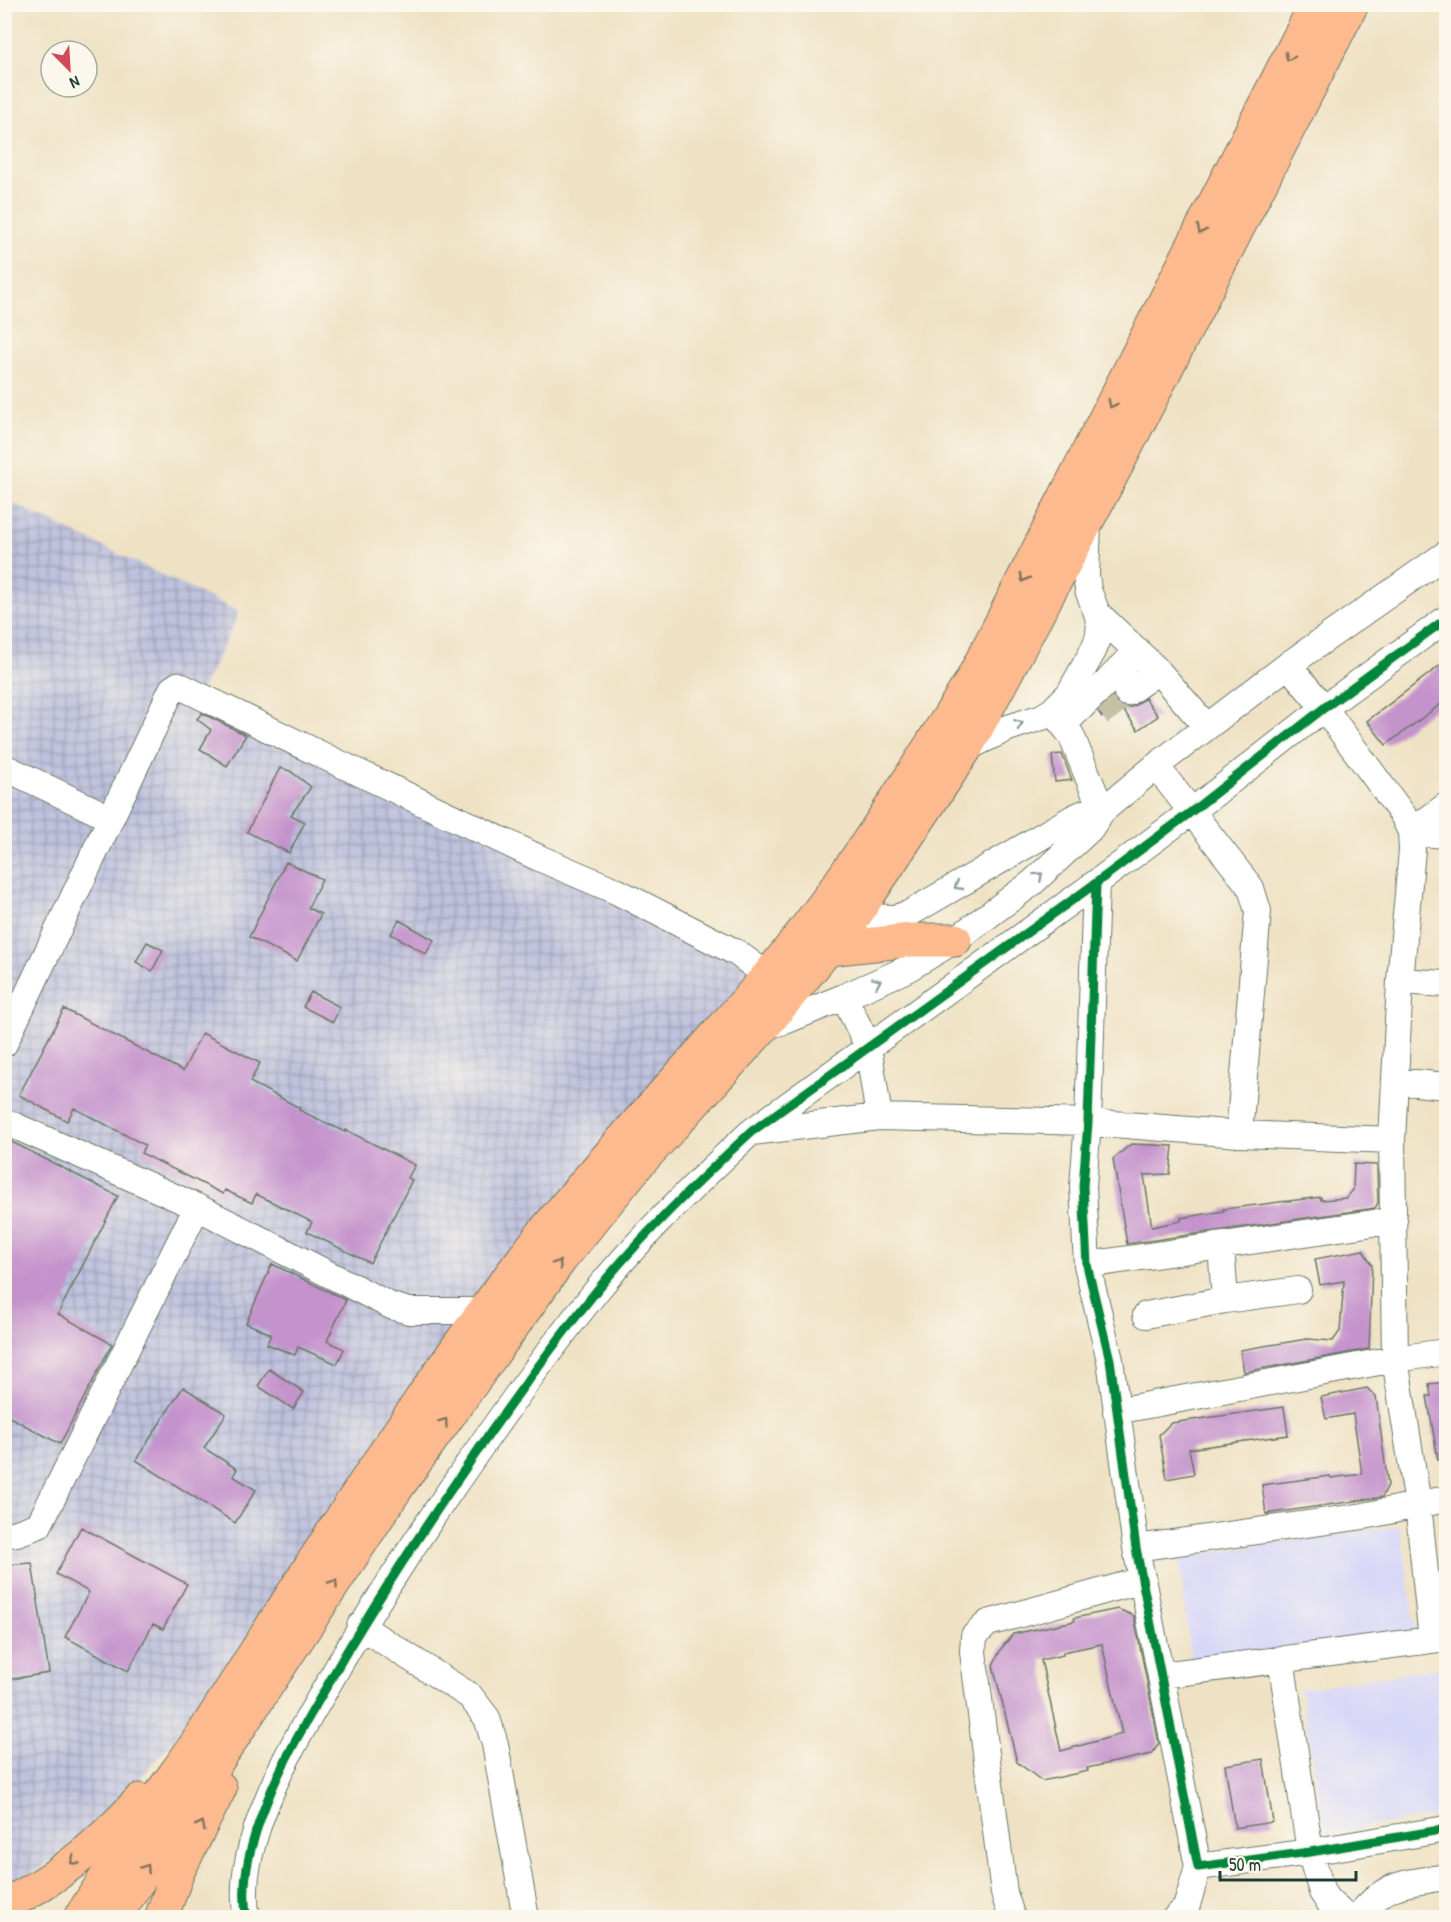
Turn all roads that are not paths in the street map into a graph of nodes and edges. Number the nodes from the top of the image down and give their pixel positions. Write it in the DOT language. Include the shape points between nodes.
graph roads {
  1 [pos="1316,4"];
  2 [pos="1352,4"];
  3 [pos="1089,519"];
  4 [pos="1446,554"];
  5 [pos="1097,613"];
  6 [pos="1446,619"];
  7 [pos="1137,650"];
  8 [pos="1288,665"];
  9 [pos="1158,671"];
  10 [pos="1127,693"];
  11 [pos="1324,708"];
  12 [pos="1100,713"];
  13 [pos="1062,723"];
  14 [pos="1207,727"];
  15 [pos="966,748"];
  16 [pos="1156,766"];
  17 [pos="4,767"];
  18 [pos="1446,806"];
  19 [pos="1102,811"];
  20 [pos="1191,812"];
  21 [pos="110,818"];
  22 [pos="1411,832"];
  23 [pos="1446,835"];
  24 [pos="1096,883"];
  25 [pos="854,917"];
  26 [pos="955,940"];
  27 [pos="828,949"];
  28 [pos="768,976"];
  29 [pos="1400,981"];
  30 [pos="1446,984"];
  31 [pos="844,997"];
  32 [pos="764,1026"];
  33 [pos="4,1044"];
  34 [pos="868,1046"];
  35 [pos="1395,1081"];
  36 [pos="1446,1086"];
  37 [pos="879,1117"];
  38 [pos="4,1121"];
  39 [pos="1088,1122"];
  40 [pos="751,1132"];
  41 [pos="1239,1134"];
  42 [pos="1392,1140"];
  43 [pos="197,1207"];
  44 [pos="1394,1220"];
  45 [pos="1221,1246"];
  46 [pos="1087,1265"];
  47 [pos="1298,1290"];
  48 [pos="1226,1300"];
  49 [pos="484,1311"];
  50 [pos="1146,1315"];
  51 [pos="1446,1352"];
  52 [pos="1395,1359"];
  53 [pos="1116,1411"];
  54 [pos="1446,1499"];
  55 [pos="1418,1504"];
  56 [pos="4,1535"];
  57 [pos="1136,1548"];
  58 [pos="1143,1581"];
  59 [pos="309,1620"];
  60 [pos="360,1626"];
  61 [pos="1439,1639"];
  62 [pos="1281,1659"];
  63 [pos="1162,1676"];
  64 [pos="205,1731"];
  65 [pos="1446,1829"];
  66 [pos="1310,1852"];
  67 [pos="1198,1867"];
  68 [pos="1446,1876"];
  69 [pos="4,1905"];
  70 [pos="1183,1914"];
  71 [pos="80,1917"];
  72 [pos="114,1917"];
  73 [pos="161,1917"];
  74 [pos="247,1917"];
  75 [pos="526,1917"];
  76 [pos="1012,1917"];
  77 [pos="1347,1917"];
  78 [pos="1357,1917"];
  1 -- 28 [label="highway, one-way" via="972,680 858,859"];
  2 -- 3 [label="highway"];
  3 -- 5 [label="street" via="1086,575"];
  3 -- 15 [label="highway"];
  4 -- 8 [label="street"];
  5 -- 7 [label="street"];
  5 -- 13 [label="street" via="1098,639 1069,694"];
  6 -- 11 [label="street"];
  7 -- 9 [label="street"];
  7 -- 13 [label="street"];
  8 -- 11 [label="street"];
  8 -- 14 [label="street"];
  9 -- 10 [label="street"];
  9 -- 14 [label="street"];
  11 -- 20 [label="street"];
  11 -- 22 [label="street" via="1403,815"];
  12 -- 13 [label="street"];
  15 -- 13 [label="street, one-way" via="1042,717"];
  13 -- 19 [label="street"];
  14 -- 16 [label="street"];
  15 -- 25 [label="highway"];
  16 -- 19 [label="street"];
  16 -- 20 [label="street"];
  17 -- 21 [label="street"];
  18 -- 22 [label="street"];
  19 -- 25 [label="street, one-way" via="1073,818 910,914"];
  26 -- 19 [label="street, one-way" via="1032,883 1090,830"];
  20 -- 24 [label="street"];
  20 -- 41 [label="street" via="1251,888 1258,911"];
  21 -- 28 [label="street" via="172,689 182,685 330,759 616,891 737,953"];
  21 -- 33 [label="street"];
  22 -- 23 [label="street"];
  22 -- 29 [label="street"];
  24 -- 34 [label="street"];
  24 -- 39 [label="street"];
  25 -- 27 [label="highway"];
  26 -- 27 [label="highway" via="912,940"];
  31 -- 26 [label="street, one-way" via="907,969"];
  27 -- 32 [label="highway"];
  28 -- 49 [label="highway" via="589,1178"];
  29 -- 30 [label="street"];
  29 -- 35 [label="street"];
  31 -- 32 [label="street"];
  31 -- 34 [label="street"];
  59 -- 32 [label="highway, one-way" via="560,1260 638,1164"];
  34 -- 37 [label="street"];
  34 -- 40 [label="street"];
  35 -- 36 [label="street"];
  35 -- 42 [label="street"];
  37 -- 39 [label="street"];
  37 -- 40 [label="street"];
  38 -- 43 [label="street"];
  39 -- 41 [label="street"];
  39 -- 46 [label="street" via="1083,1186"];
  40 -- 60 [label="street" via="704,1175 599,1288 475,1454"];
  41 -- 42 [label="street"];
  42 -- 44 [label="street"];
  43 -- 49 [label="street" via="391,1306 409,1311"];
  43 -- 56 [label="street" via="39,1525"];
  44 -- 45 [label="street"];
  44 -- 52 [label="street"];
  45 -- 46 [label="street"];
  45 -- 48 [label="street"];
  46 -- 53 [label="street" via="1110,1360"];
  47 -- 48 [label="street"];
  48 -- 50 [label="street"];
  49 -- 64 [label="highway" via="364,1483"];
  51 -- 52 [label="street"];
  52 -- 53 [label="street"];
  52 -- 55 [label="street"];
  53 -- 57 [label="street"];
  54 -- 55 [label="street"];
  55 -- 57 [label="street" via="1364,1516"];
  55 -- 61 [label="street"];
  57 -- 58 [label="street"];
  58 -- 63 [label="street"];
  58 -- 76 [label="street" via="988,1623 974,1636 1004,1893"];
  72 -- 59 [label="highway, one-way"];
  73 -- 59 [label="highway, one-way" via="199,1828"];
  60 -- 74 [label="street" via="289,1752 266,1803 250,1852"];
  60 -- 75 [label="street" via="470,1696 487,1718"];
  61 -- 62 [label="street"];
  62 -- 63 [label="street"];
  62 -- 66 [label="street"];
  63 -- 67 [label="street"];
  64 -- 69 [label="highway, one-way" via="88,1851 46,1882"];
  64 -- 71 [label="highway"];
  65 -- 66 [label="street"];
  66 -- 67 [label="street"];
  66 -- 77 [label="street" via="1322,1892"];
  67 -- 70 [label="street"];
  68 -- 78 [label="street" via="1389,1889 1371,1900"];
}
